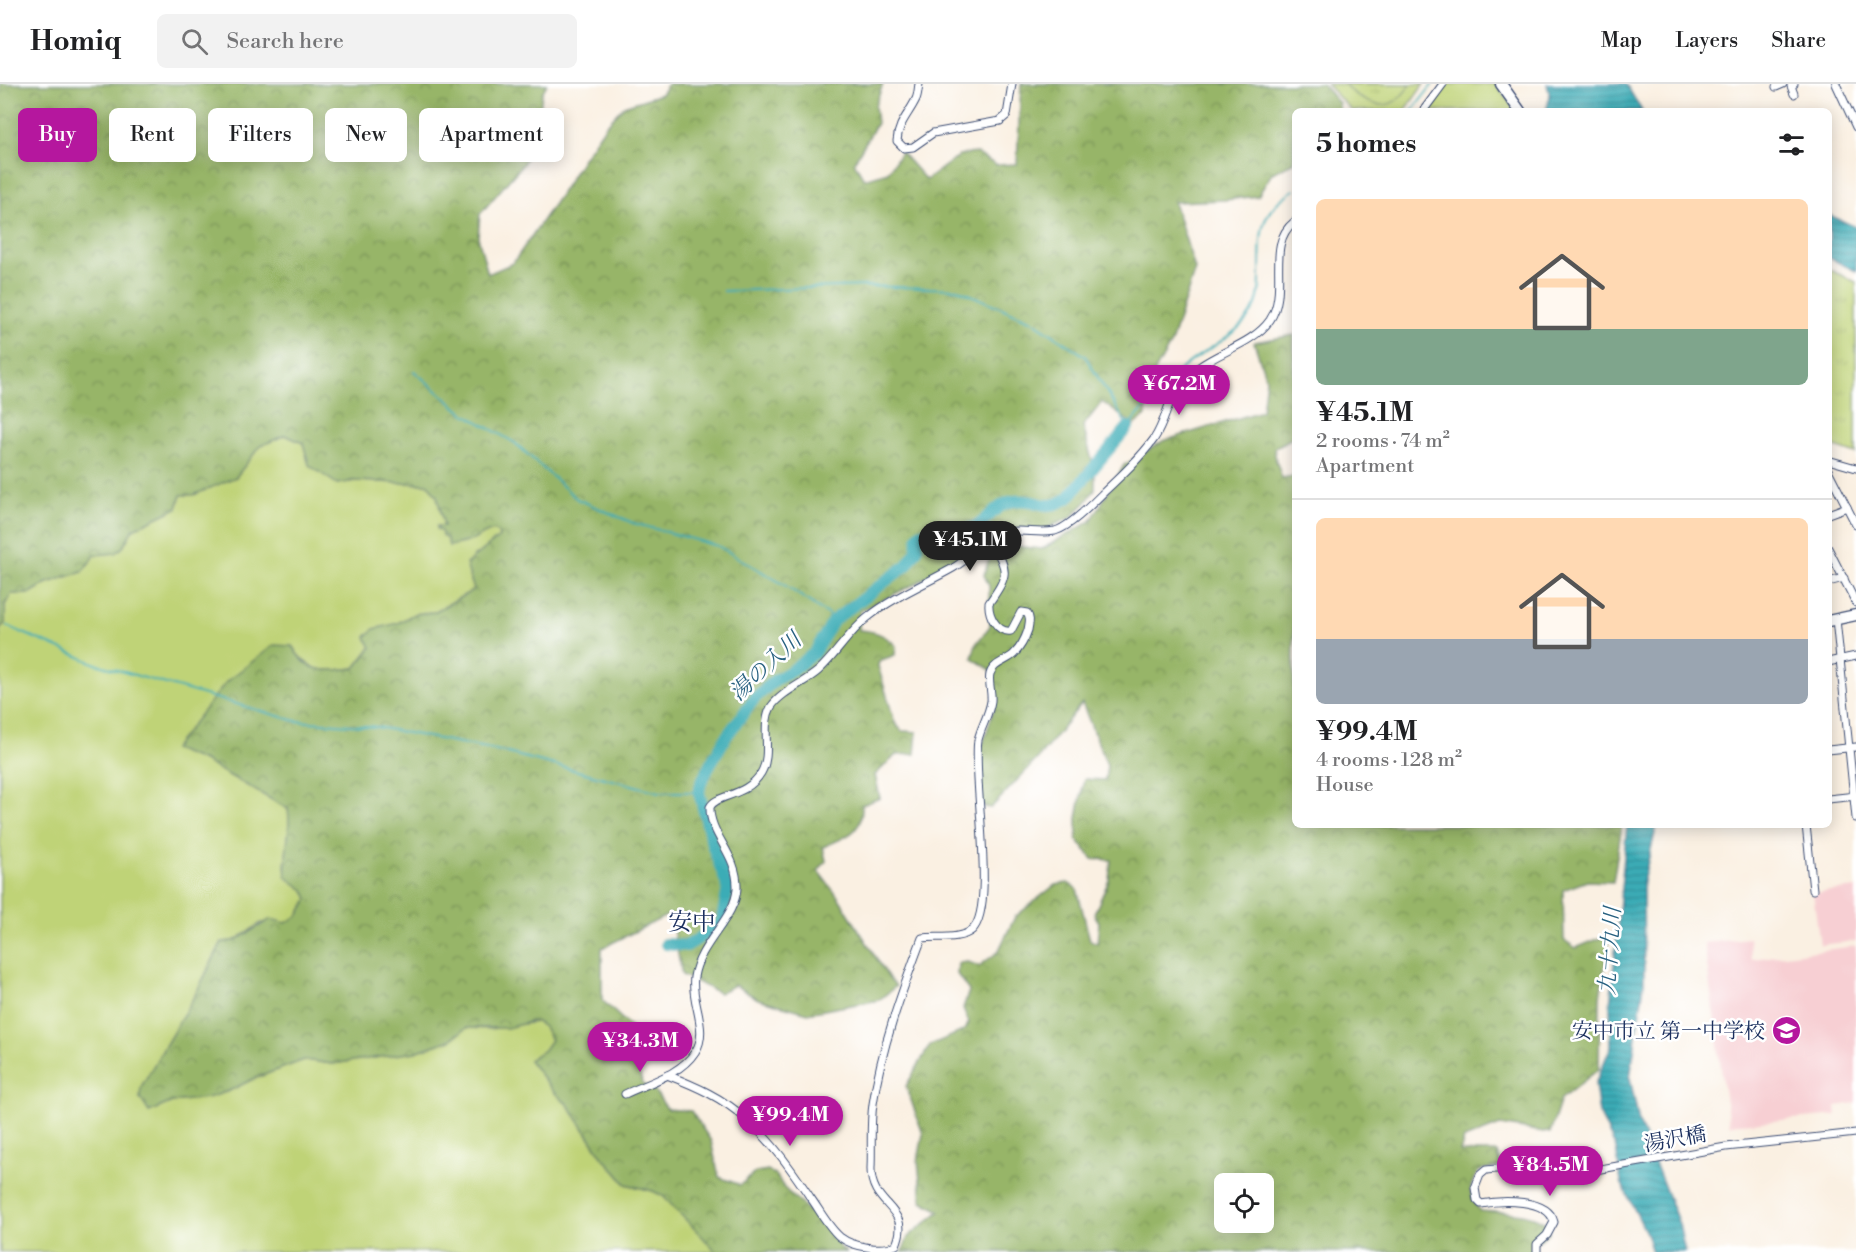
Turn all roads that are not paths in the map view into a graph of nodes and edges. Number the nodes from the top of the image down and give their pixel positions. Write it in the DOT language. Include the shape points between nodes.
graph roads {
  1 [pos="919,84"];
  2 [pos="1012,84"];
  3 [pos="1443,84"];
  4 [pos="1501,84"];
  5 [pos="1836,84"];
  6 [pos="1786,85"];
  7 [pos="1794,94"];
  8 [pos="1425,108"];
  9 [pos="1518,108"];
  10 [pos="1856,127"];
  11 [pos="1292,225"];
  12 [pos="1832,461"];
  13 [pos="1856,468"];
  14 [pos="1832,477"];
  15 [pos="1851,508"];
  16 [pos="1832,513"];
  17 [pos="1856,525"];
  18 [pos="991,540"];
  19 [pos="1832,556"];
  20 [pos="1844,579"];
  21 [pos="1832,581"];
  22 [pos="1856,603"];
  23 [pos="1856,615"];
  24 [pos="1832,620"];
  25 [pos="1856,656"];
  26 [pos="1840,659"];
  27 [pos="1832,661"];
  28 [pos="1852,747"];
  29 [pos="1832,750"];
  30 [pos="1855,796"];
  31 [pos="1832,799"];
  32 [pos="1856,818"];
  33 [pos="1806,828"];
  34 [pos="1813,890"];
  35 [pos="667,1075"];
  36 [pos="625,1094"];
  37 [pos="1856,1133"];
  38 [pos="1536,1252"];
  1 -- 2 [label="street" via="916,99 897,136 904,148 913,147 933,133 1000,121 1007,115"];
  3 -- 8 [label="street"];
  4 -- 9 [label="street"];
  5 -- 10 [label="street"];
  6 -- 7 [label="street"];
  11 -- 18 [label="street" via="1279,247 1278,300 1262,329 1189,375 1174,394 1154,438 1125,472 1065,526 1044,532 1009,531"];
  12 -- 13 [label="street"];
  14 -- 15 [label="street"];
  15 -- 16 [label="street"];
  15 -- 17 [label="street"];
  18 -- 35 [label="street" via="971,557 871,615 821,668 773,704 766,723 762,771 748,788 712,802 711,822 732,860 736,876 735,899 694,975 693,994 701,1028 697,1049"];
  18 -- 35 [label="street" via="1005,574 989,603 993,620 1008,632 1021,612 1030,619 1018,650 990,674 990,708 978,739 982,895 976,923 969,932 959,935 922,938 877,1084 872,1117 873,1186 899,1218 896,1245 889,1249 865,1248 841,1237 790,1167 753,1125 723,1101"];
  19 -- 20 [label="street"];
  20 -- 21 [label="street"];
  20 -- 22 [label="street"];
  23 -- 24 [label="street"];
  24 -- 26 [label="street"];
  25 -- 26 [label="street"];
  26 -- 27 [label="street"];
  26 -- 28 [label="street"];
  28 -- 29 [label="street"];
  28 -- 30 [label="street"];
  30 -- 31 [label="street"];
  30 -- 32 [label="street"];
  33 -- 34 [label="street"];
  35 -- 36 [label="street"];
  37 -- 38 [label="street, 湯沢橋" via="1725,1147 1569,1176 1506,1168 1486,1170 1475,1188 1481,1204 1534,1204 1552,1215 1554,1222 1537,1244"];
}
